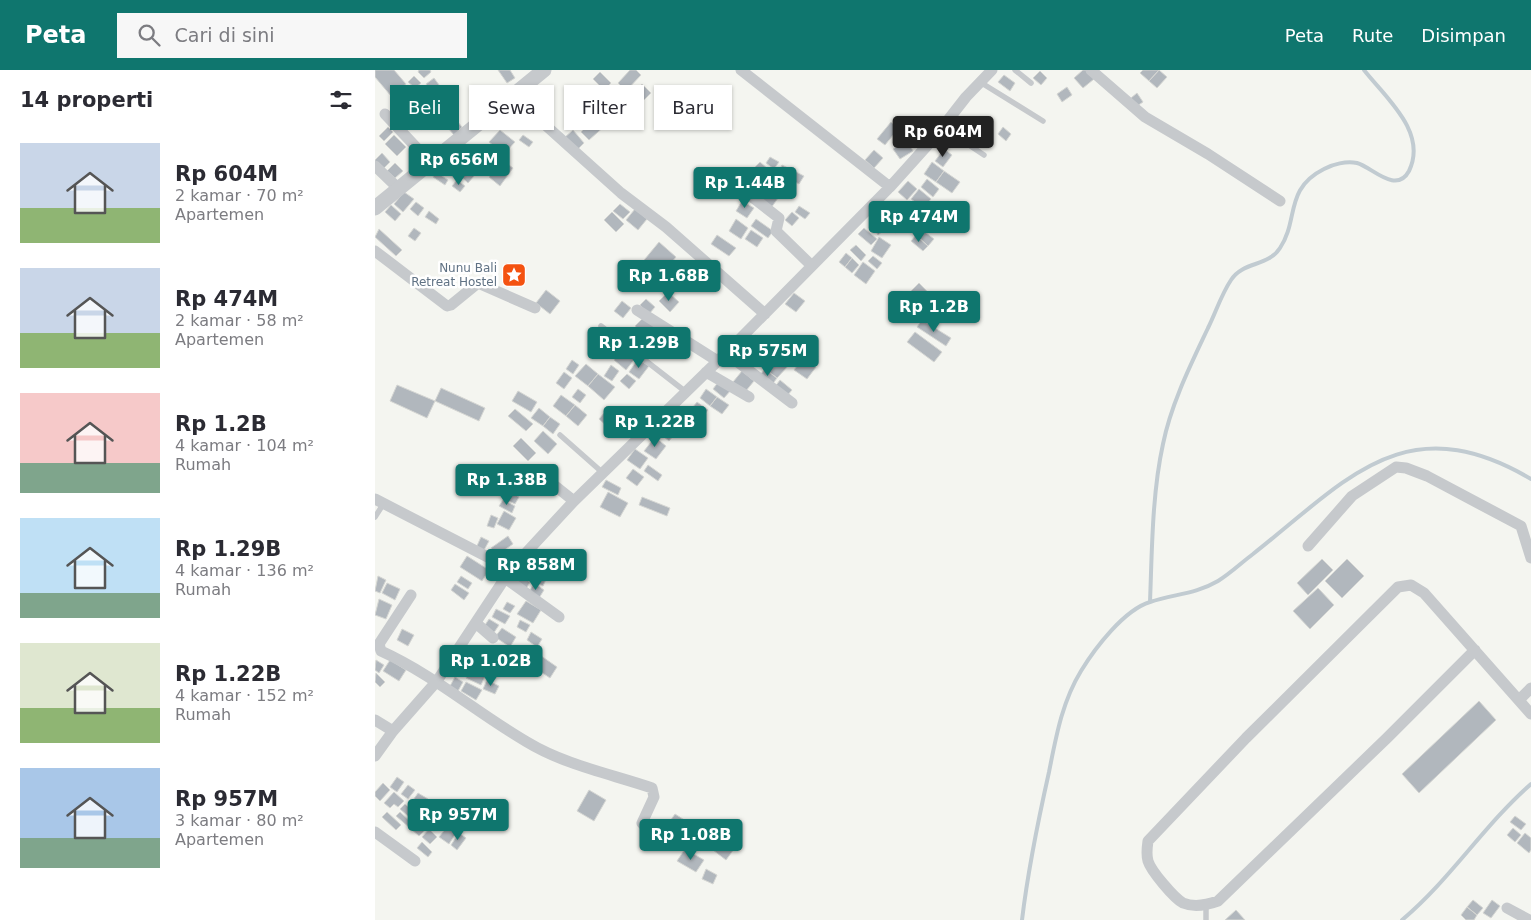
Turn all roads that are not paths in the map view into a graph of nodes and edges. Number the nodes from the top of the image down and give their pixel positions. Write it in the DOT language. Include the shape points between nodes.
graph roads {
  1 [pos="544,70"];
  2 [pos="741,70"];
  3 [pos="992,70"];
  4 [pos="1015,70"];
  5 [pos="1091,70"];
  6 [pos="980,82"];
  7 [pos="1031,83"];
  8 [pos="527,85"];
  9 [pos="385,114"];
  10 [pos="1043,121"];
  11 [pos="942,127"];
  12 [pos="471,130"];
  13 [pos="550,130"];
  14 [pos="984,155"];
  15 [pos="430,162"];
  16 [pos="375,166"];
  17 [pos="890,187"];
  18 [pos="399,189"];
  19 [pos="752,197"];
  20 [pos="1280,201"];
  21 [pos="375,208"];
  22 [pos="375,251"];
  23 [pos="812,266"];
  24 [pos="535,308"];
  25 [pos="637,310"];
  26 [pos="765,314"];
  27 [pos="601,326"];
  28 [pos="721,357"];
  29 [pos="706,372"];
  30 [pos="685,392"];
  31 [pos="749,397"];
  32 [pos="792,403"];
  33 [pos="560,435"];
  34 [pos="535,470"];
  35 [pos="603,473"];
  36 [pos="379,501"];
  37 [pos="574,502"];
  38 [pos="375,517"];
  39 [pos="1307,546"];
  40 [pos="1531,558"];
  41 [pos="508,574"];
  42 [pos="411,595"];
  43 [pos="559,617"];
  44 [pos="477,624"];
  45 [pos="493,638"];
  46 [pos="1475,650"];
  47 [pos="437,681"];
  48 [pos="1531,688"];
  49 [pos="1519,700"];
  50 [pos="1531,714"];
  51 [pos="375,720"];
  52 [pos="393,731"];
  53 [pos="375,756"];
  54 [pos="375,832"];
  55 [pos="675,843"];
  56 [pos="415,861"];
  57 [pos="1206,905"];
  58 [pos="1507,908"];
  59 [pos="1206,920"];
  60 [pos="1529,920"];
  1 -- 8 [label="street"];
  2 -- 17 [label="street"];
  3 -- 6 [label="street"];
  4 -- 7 [label="lane"];
  5 -- 20 [label="street" via="1145,117"];
  6 -- 10 [label="lane"];
  6 -- 11 [label="street"];
  9 -- 15 [label="street"];
  11 -- 14 [label="lane"];
  11 -- 17 [label="street"];
  12 -- 15 [label="street"];
  13 -- 26 [label="street"];
  15 -- 18 [label="street"];
  16 -- 18 [label="street"];
  17 -- 23 [label="street"];
  18 -- 21 [label="street"];
  19 -- 23 [label="street" via="779,218 776,231"];
  22 -- 24 [label="street" via="447,306 478,283"];
  23 -- 26 [label="street"];
  25 -- 28 [label="street"];
  26 -- 28 [label="street"];
  27 -- 30 [label="lane"];
  28 -- 29 [label="street"];
  28 -- 32 [label="street"];
  29 -- 30 [label="street"];
  29 -- 31 [label="street"];
  30 -- 35 [label="street"];
  33 -- 35 [label="lane"];
  34 -- 37 [label="street"];
  35 -- 37 [label="street"];
  36 -- 38 [label="lane"];
  36 -- 41 [label="street"];
  37 -- 41 [label="street"];
  39 -- 40 [label="street" via="1352,496 1397,468 1406,468 1521,526"];
  41 -- 43 [label="street"];
  41 -- 44 [label="street"];
  42 -- 47 [label="street" via="379,648"];
  44 -- 45 [label="street"];
  44 -- 47 [label="street"];
  46 -- 49 [label="street"];
  46 -- 57 [label="street" via="1218,901"];
  46 -- 57 [label="street" via="1418,588 1398,587 1148,841 1148,863 1158,878 1183,902 1194,906"];
  47 -- 52 [label="street"];
  47 -- 55 [label="street" via="528,743 581,765 652,788 654,797 642,823 650,831"];
  48 -- 49 [label="street"];
  49 -- 50 [label="street"];
  51 -- 52 [label="street"];
  52 -- 53 [label="street"];
  54 -- 56 [label="street"];
  57 -- 59 [label="lane"];
  58 -- 60 [label="street"];
}
